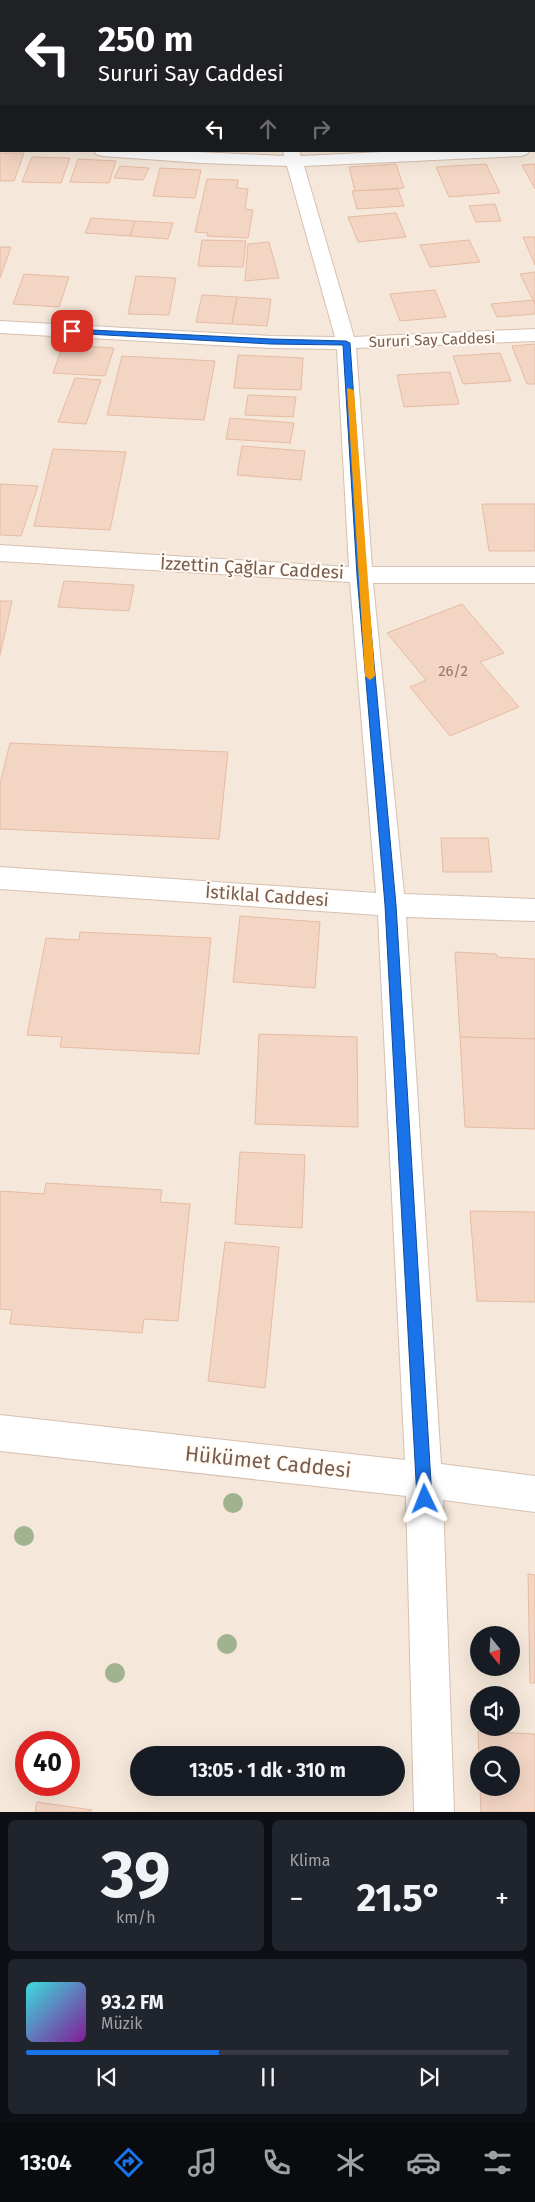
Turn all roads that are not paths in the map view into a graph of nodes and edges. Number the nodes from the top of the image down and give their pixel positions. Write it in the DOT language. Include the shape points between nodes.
graph roads {
  1 [pos="116,152"];
  2 [pos="475,152"];
  3 [pos="293,156"];
  4 [pos="0,327"];
  5 [pos="535,336"];
  6 [pos="346,343"];
  7 [pos="0,553"];
  8 [pos="362,575"];
  9 [pos="535,575"];
  10 [pos="0,878"];
  11 [pos="391,905"];
  12 [pos="535,910"];
  13 [pos="0,1433"];
  14 [pos="424,1480"];
  15 [pos="535,1494"];
  16 [pos="434,1812"];
  1 -- 3 [label="street" via="203,158"];
  2 -- 3 [label="street"];
  3 -- 6 [label="street"];
  4 -- 6 [label="street, Sururi Say Caddesi" via="245,341"];
  5 -- 6 [label="street, Sururi Say Caddesi"];
  6 -- 8 [label="street"];
  7 -- 8 [label="street, İzzettin Çağlar Caddesi"];
  8 -- 9 [label="street, İzzettin Çağlar Caddesi"];
  8 -- 11 [label="street"];
  10 -- 11 [label="street, İstiklal Caddesi"];
  11 -- 12 [label="street, İstiklal Caddesi"];
  11 -- 14 [label="street"];
  13 -- 14 [label="street, Hükümet Caddesi"];
  14 -- 15 [label="street, Hükümet Caddesi"];
  14 -- 16 [label="street"];
}
